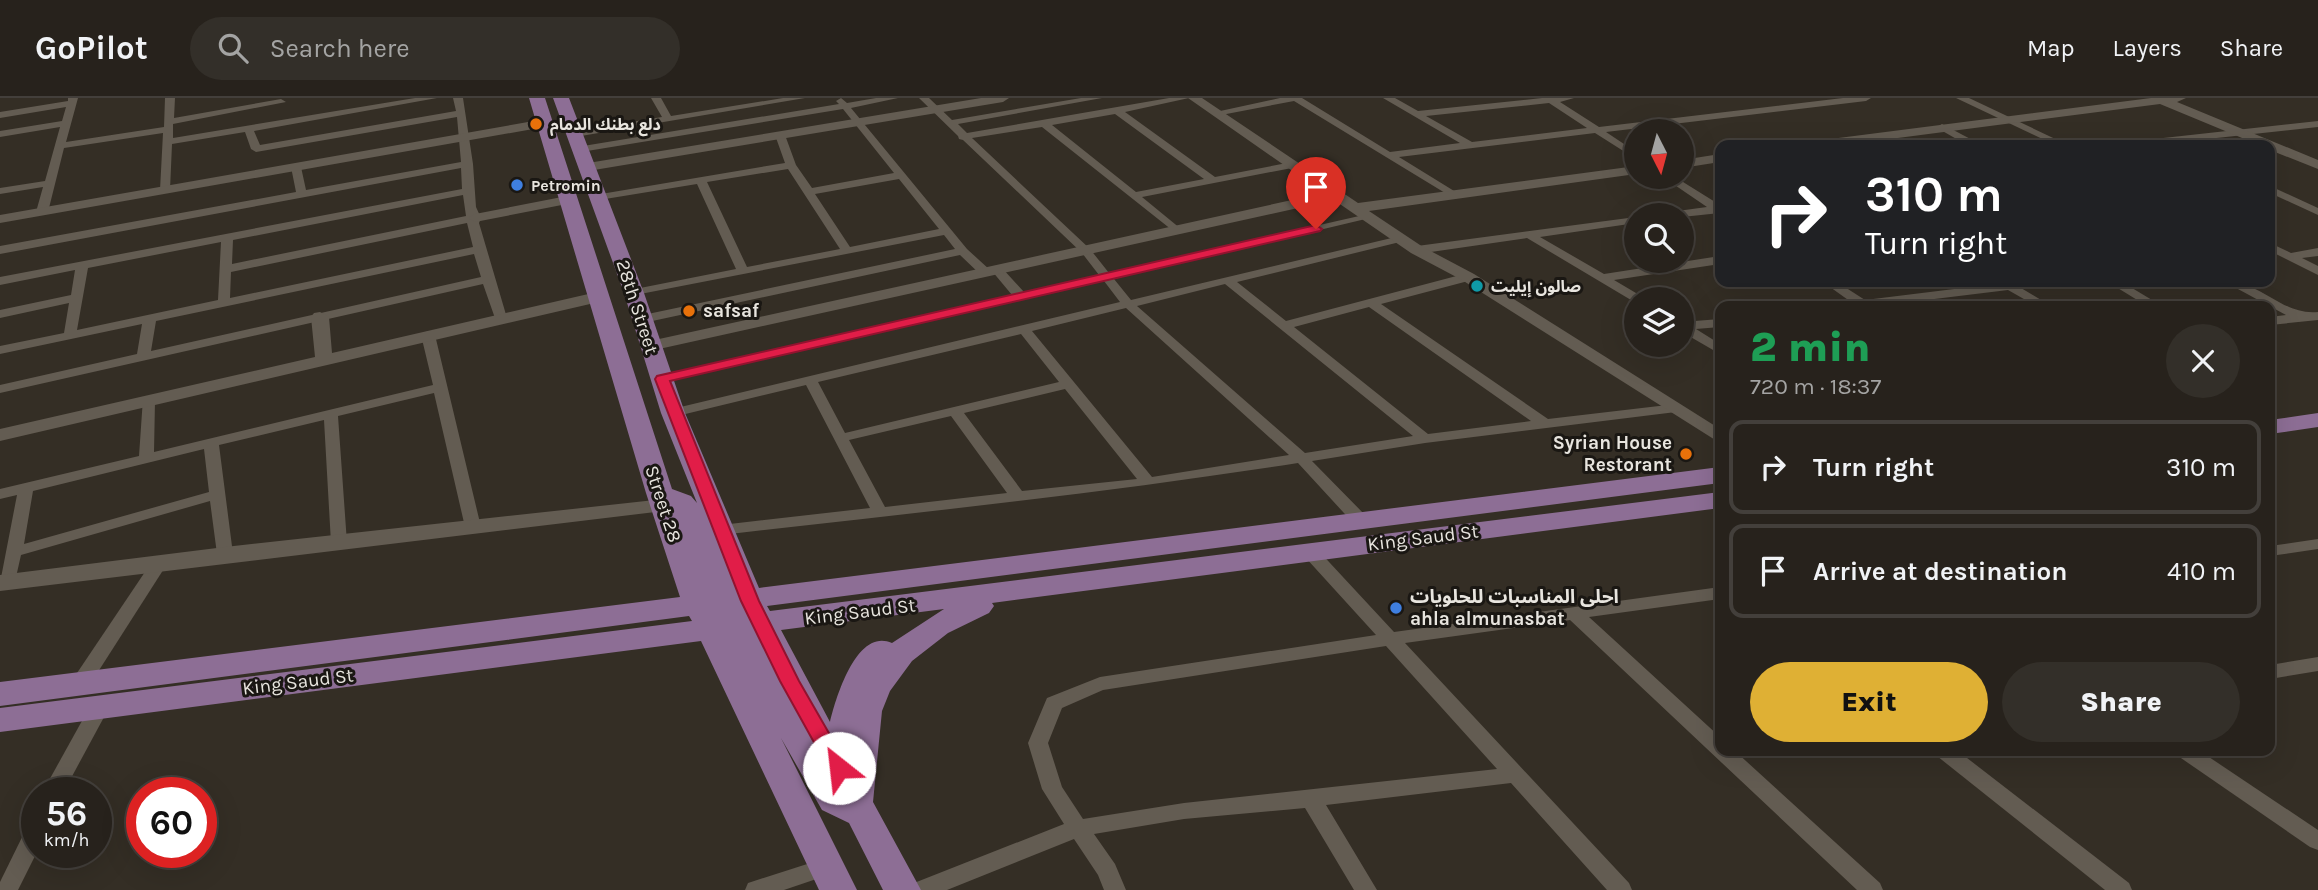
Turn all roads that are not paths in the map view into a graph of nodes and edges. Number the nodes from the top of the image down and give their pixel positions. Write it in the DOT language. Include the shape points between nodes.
graph roads {
  1 [pos="170,98"];
  2 [pos="432,98"];
  3 [pos="458,98"];
  4 [pos="537,98"];
  5 [pos="561,98"];
  6 [pos="656,98"];
  7 [pos="800,98"];
  8 [pos="893,98"];
  9 [pos="924,98"];
  10 [pos="1003,98"];
  11 [pos="1097,98"];
  12 [pos="1184,98"];
  13 [pos="1194,98"];
  14 [pos="1295,98"];
  15 [pos="1388,98"];
  16 [pos="1477,98"];
  17 [pos="1569,98"];
  18 [pos="1866,98"];
  19 [pos="1961,98"];
  20 [pos="2180,98"];
  21 [pos="2159,99"];
  22 [pos="72,100"];
  23 [pos="281,100"];
  24 [pos="1551,100"];
  25 [pos="387,101"];
  26 [pos="746,102"];
  27 [pos="842,102"];
  28 [pos="1493,107"];
  29 [pos="935,109"];
  30 [pos="1116,110"];
  31 [pos="462,113"];
  32 [pos="1216,113"];
  33 [pos="1416,114"];
  34 [pos="0,115"];
  35 [pos="668,119"];
  36 [pos="2009,120"];
  37 [pos="285,122"];
  38 [pos="860,122"];
  39 [pos="66,123"];
  40 [pos="949,123"];
  41 [pos="545,124"];
  42 [pos="1044,124"];
  43 [pos="2318,124"];
  44 [pos="169,126"];
  45 [pos="1942,127"];
  46 [pos="249,129"];
  47 [pos="1598,131"];
  48 [pos="2238,131"];
  49 [pos="0,134"];
  50 [pos="780,135"];
  51 [pos="465,137"];
  52 [pos="962,137"];
  53 [pos="1850,140"];
  54 [pos="1965,140"];
  55 [pos="2052,140"];
  56 [pos="2187,140"];
  57 [pos="2259,140"];
  58 [pos="168,142"];
  59 [pos="60,146"];
  60 [pos="1472,146"];
  61 [pos="2275,147"];
  62 [pos="1624,148"];
  63 [pos="581,150"];
  64 [pos="1389,155"];
  65 [pos="1715,160"];
  66 [pos="1694,162"];
  67 [pos="468,164"];
  68 [pos="791,165"];
  69 [pos="1292,165"];
  70 [pos="2318,165"];
  71 [pos="296,167"];
  72 [pos="1624,172"];
  73 [pos="902,175"];
  74 [pos="701,180"];
  75 [pos="1212,180"];
  76 [pos="50,183"];
  77 [pos="1688,189"];
  78 [pos="165,190"];
  79 [pos="0,191"];
  80 [pos="468,191"];
  81 [pos="2275,191"];
  82 [pos="809,192"];
  83 [pos="302,195"];
  84 [pos="1336,195"];
  85 [pos="1133,196"];
  86 [pos="1455,196"];
  87 [pos="599,197"];
  88 [pos="568,200"];
  89 [pos="1715,206"];
  90 [pos="1715,209"];
  91 [pos="42,212"];
  92 [pos="1362,212"];
  93 [pos="1694,212"];
  94 [pos="2318,212"];
  95 [pos="0,219"];
  96 [pos="475,219"];
  97 [pos="1624,222"];
  98 [pos="947,231"];
  99 [pos="1177,231"];
  100 [pos="157,236"];
  101 [pos="1531,236"];
  102 [pos="228,237"];
  103 [pos="1400,239"];
  104 [pos="868,247"];
  105 [pos="480,249"];
  106 [pos="0,250"];
  107 [pos="1086,250"];
  108 [pos="1417,250"];
  109 [pos="2275,250"];
  110 [pos="847,251"];
  111 [pos="963,251"];
  112 [pos="2318,252"];
  113 [pos="2288,257"];
  114 [pos="1715,261"];
  115 [pos="82,265"];
  116 [pos="883,268"];
  117 [pos="227,269"];
  118 [pos="743,271"];
  119 [pos="2318,271"];
  120 [pos="992,272"];
  121 [pos="1468,277"];
  122 [pos="1109,278"];
  123 [pos="1602,278"];
  124 [pos="487,279"];
  125 [pos="1226,279"];
  126 [pos="0,281"];
  127 [pos="1837,287"];
  128 [pos="1985,287"];
  129 [pos="2012,287"];
  130 [pos="2123,287"];
  131 [pos="2241,287"];
  132 [pos="1624,291"];
  133 [pos="635,293"];
  134 [pos="597,297"];
  135 [pos="76,298"];
  136 [pos="1858,301"];
  137 [pos="1885,301"];
  138 [pos="2036,301"];
  139 [pos="2146,301"];
  140 [pos="2268,301"];
  141 [pos="224,303"];
  142 [pos="1128,303"];
  143 [pos="1372,303"];
  144 [pos="2275,305"];
  145 [pos="1036,306"];
  146 [pos="0,314"];
  147 [pos="2318,316"];
  148 [pos="320,317"];
  149 [pos="150,318"];
  150 [pos="501,318"];
  151 [pos="2301,318"];
  152 [pos="643,319"];
  153 [pos="2275,321"];
  154 [pos="1715,324"];
  155 [pos="1282,326"];
  156 [pos="1694,326"];
  157 [pos="1023,328"];
  158 [pos="1694,334"];
  159 [pos="70,335"];
  160 [pos="428,335"];
  161 [pos="650,346"];
  162 [pos="1715,347"];
  163 [pos="0,350"];
  164 [pos="143,357"];
  165 [pos="324,359"];
  166 [pos="662,379"];
  167 [pos="810,380"];
  168 [pos="1068,384"];
  169 [pos="440,387"];
  170 [pos="0,389"];
  171 [pos="148,401"];
  172 [pos="2318,406"];
  173 [pos="1676,408"];
  174 [pos="956,411"];
  175 [pos="2275,411"];
  176 [pos="673,413"];
  177 [pos="331,414"];
  178 [pos="2318,420"];
  179 [pos="1544,423"];
  180 [pos="2275,426"];
  181 [pos="1715,434"];
  182 [pos="0,435"];
  183 [pos="841,438"];
  184 [pos="1425,439"];
  185 [pos="212,443"];
  186 [pos="1300,457"];
  187 [pos="146,459"];
  188 [pos="1715,476"];
  189 [pos="1148,482"];
  190 [pos="26,488"];
  191 [pos="0,494"];
  192 [pos="218,494"];
  193 [pos="1018,497"];
  194 [pos="661,499"];
  195 [pos="1715,501"];
  196 [pos="880,513"];
  197 [pos="1361,521"];
  198 [pos="473,527"];
  199 [pos="721,530"];
  200 [pos="339,543"];
  201 [pos="2318,544"];
  202 [pos="2275,550"];
  203 [pos="14,552"];
  204 [pos="1311,553"];
  205 [pos="225,554"];
  206 [pos="159,564"];
  207 [pos="4,582"];
  208 [pos="1026,590"];
  209 [pos="1715,594"];
  210 [pos="958,600"];
  211 [pos="1574,613"];
  212 [pos="730,616"];
  213 [pos="1390,639"];
  214 [pos="2318,664"];
  215 [pos="2275,670"];
  216 [pos="80,684"];
  217 [pos="0,694"];
  218 [pos="100,706"];
  219 [pos="0,720"];
  220 [pos="1715,744"];
  221 [pos="1727,756"];
  222 [pos="1950,756"];
  223 [pos="2192,756"];
  224 [pos="839,768"];
  225 [pos="1515,775"];
  226 [pos="61,777"];
  227 [pos="1311,799"];
  228 [pos="859,808"];
  229 [pos="1078,828"];
  230 [pos="2318,841"];
  231 [pos="21,857"];
  232 [pos="834,878"];
  233 [pos="8,880"];
  234 [pos="756,890"];
  235 [pos="902,890"];
  236 [pos="922,890"];
  237 [pos="1115,890"];
  238 [pos="1367,890"];
  239 [pos="1621,890"];
  240 [pos="1871,890"];
  241 [pos="2121,890"];
  1 -- 44 [label="street"];
  2 -- 25 [label="street"];
  3 -- 31 [label="street"];
  4 -- 41 [label="main road, Street 28"];
  5 -- 63 [label="main road, 28th Street"];
  6 -- 35 [label="street"];
  7 -- 26 [label="street"];
  8 -- 27 [label="street"];
  9 -- 29 [label="street"];
  10 -- 29 [label="street"];
  11 -- 40 [label="street"];
  12 -- 30 [label="street"];
  13 -- 32 [label="street"];
  14 -- 32 [label="street"];
  14 -- 64 [label="street"];
  15 -- 33 [label="street"];
  16 -- 28 [label="street"];
  17 -- 24 [label="street"];
  18 -- 47 [label="street"];
  19 -- 36 [label="street"];
  20 -- 21 [label="street"];
  21 -- 36 [label="street"];
  21 -- 48 [label="street"];
  22 -- 34 [label="street"];
  22 -- 39 [label="street"];
  23 -- 37 [label="street"];
  23 -- 44 [label="street"];
  24 -- 28 [label="street"];
  24 -- 47 [label="street"];
  25 -- 37 [label="street"];
  26 -- 35 [label="street"];
  27 -- 38 [label="street"];
  27 -- 63 [label="street"];
  28 -- 33 [label="street"];
  29 -- 38 [label="street"];
  29 -- 40 [label="street"];
  30 -- 42 [label="street"];
  30 -- 75 [label="street"];
  31 -- 46 [label="street" via="256,149"];
  31 -- 51 [label="street"];
  32 -- 69 [label="street"];
  33 -- 60 [label="street"];
  35 -- 63 [label="street"];
  36 -- 45 [label="street"];
  36 -- 55 [label="street"];
  37 -- 46 [label="street"];
  38 -- 50 [label="street"];
  38 -- 73 [label="street"];
  39 -- 49 [label="street"];
  39 -- 59 [label="street"];
  40 -- 52 [label="street"];
  41 -- 51 [label="street"];
  41 -- 88 [label="main road, Street 28"];
  42 -- 52 [label="street"];
  42 -- 85 [label="street"];
  43 -- 48 [label="street"];
  44 -- 58 [label="street"];
  44 -- 59 [label="street"];
  45 -- 53 [label="street"];
  45 -- 54 [label="street"];
  46 -- 58 [label="street"];
  47 -- 60 [label="street"];
  47 -- 62 [label="street"];
  48 -- 56 [label="street"];
  48 -- 57 [label="street"];
  50 -- 63 [label="street"];
  50 -- 68 [label="street"];
  51 -- 67 [label="street"];
  51 -- 71 [label="street"];
  52 -- 107 [label="street"];
  58 -- 78 [label="street"];
  59 -- 76 [label="street"];
  60 -- 64 [label="street"];
  61 -- 70 [label="street"];
  63 -- 87 [label="main road, 28th Street"];
  64 -- 86 [label="street"];
  65 -- 66 [label="street"];
  67 -- 80 [label="street"];
  67 -- 83 [label="street"];
  68 -- 74 [label="street"];
  68 -- 82 [label="street"];
  69 -- 75 [label="street"];
  69 -- 84 [label="street"];
  71 -- 78 [label="street"];
  71 -- 83 [label="street"];
  72 -- 86 [label="street"];
  73 -- 82 [label="street"];
  73 -- 98 [label="street"];
  74 -- 87 [label="street"];
  74 -- 118 [label="street"];
  75 -- 85 [label="street"];
  76 -- 79 [label="street"];
  76 -- 91 [label="street"];
  77 -- 89 [label="street"];
  78 -- 91 [label="street"];
  80 -- 96 [label="street"];
  80 -- 102 [label="street"];
  81 -- 94 [label="street"];
  82 -- 110 [label="street"];
  83 -- 100 [label="street"];
  84 -- 92 [label="street"];
  84 -- 99 [label="street"];
  85 -- 99 [label="street"];
  86 -- 92 [label="street"];
  87 -- 133 [label="main road, 28th Street"];
  88 -- 96 [label="street"];
  88 -- 134 [label="main road, Street 28"];
  90 -- 93 [label="street"];
  91 -- 95 [label="street"];
  92 -- 103 [label="street"];
  92 -- 122 [label="street"];
  96 -- 105 [label="street"];
  96 -- 117 [label="street"];
  97 -- 101 [label="street"];
  98 -- 104 [label="street"];
  98 -- 111 [label="street"];
  99 -- 107 [label="street"];
  100 -- 102 [label="street"];
  100 -- 106 [label="street"];
  100 -- 115 [label="street"];
  101 -- 108 [label="street"];
  101 -- 123 [label="street"];
  102 -- 117 [label="street"];
  103 -- 108 [label="street"];
  103 -- 125 [label="street"];
  104 -- 110 [label="street"];
  104 -- 116 [label="street"];
  105 -- 124 [label="street"];
  105 -- 141 [label="street"];
  107 -- 120 [label="street"];
  107 -- 122 [label="street"];
  108 -- 121 [label="street"];
  109 -- 113 [label="street"];
  110 -- 118 [label="street"];
  111 -- 116 [label="street"];
  111 -- 120 [label="street"];
  112 -- 113 [label="street"];
  113 -- 119 [label="street"];
  114 -- 123 [label="street"];
  115 -- 126 [label="street"];
  115 -- 135 [label="street"];
  116 -- 152 [label="street"];
  117 -- 141 [label="street"];
  118 -- 133 [label="street"];
  120 -- 145 [label="street"];
  120 -- 161 [label="street"];
  121 -- 143 [label="street"];
  121 -- 173 [label="street"];
  122 -- 142 [label="street"];
  122 -- 145 [label="street"];
  123 -- 132 [label="street"];
  124 -- 148 [label="street"];
  124 -- 150 [label="street"];
  125 -- 142 [label="street"];
  125 -- 155 [label="street"];
  127 -- 136 [label="street"];
  128 -- 137 [label="street"];
  129 -- 138 [label="street"];
  130 -- 139 [label="street"];
  131 -- 140 [label="street"];
  133 -- 152 [label="main road, 28th Street"];
  134 -- 150 [label="street"];
  134 -- 194 [label="main road, Street 28"];
  135 -- 146 [label="street"];
  135 -- 159 [label="street"];
  141 -- 149 [label="street"];
  142 -- 145 [label="street"];
  142 -- 186 [label="street"];
  143 -- 155 [label="street"];
  143 -- 179 [label="street"];
  144 -- 151 [label="street"];
  145 -- 157 [label="street"];
  145 -- 166 [label="street"];
  147 -- 151 [label="street"];
  148 -- 164 [label="street"];
  148 -- 165 [label="street"];
  149 -- 159 [label="street"];
  149 -- 164 [label="street"];
  150 -- 160 [label="street"];
  151 -- 153 [label="street"];
  152 -- 161 [label="main road, 28th Street"];
  154 -- 156 [label="street"];
  155 -- 184 [label="street"];
  157 -- 167 [label="street"];
  157 -- 168 [label="street"];
  158 -- 162 [label="street"];
  159 -- 163 [label="street"];
  160 -- 165 [label="street"];
  160 -- 169 [label="street"];
  161 -- 166 [label="main road, 28th Street"];
  164 -- 170 [label="street"];
  165 -- 171 [label="street"];
  166 -- 176 [label="main road, 28th Street"];
  167 -- 176 [label="street"];
  167 -- 183 [label="street"];
  168 -- 174 [label="street"];
  168 -- 189 [label="street"];
  169 -- 177 [label="street"];
  169 -- 198 [label="street"];
  171 -- 182 [label="street"];
  171 -- 187 [label="street"];
  172 -- 175 [label="main road"];
  173 -- 179 [label="street"];
  173 -- 181 [label="street"];
  174 -- 183 [label="street"];
  174 -- 193 [label="street"];
  176 -- 199 [label="main road, 28th Street"];
  177 -- 185 [label="street"];
  177 -- 200 [label="street"];
  178 -- 180 [label="main road"];
  179 -- 184 [label="street"];
  183 -- 196 [label="street"];
  184 -- 186 [label="street"];
  185 -- 187 [label="street"];
  185 -- 192 [label="street"];
  186 -- 189 [label="street"];
  186 -- 197 [label="street"];
  187 -- 190 [label="street"];
  188 -- 197 [label="main road, King Saud St"];
  189 -- 193 [label="street"];
  190 -- 191 [label="street"];
  190 -- 203 [label="street"];
  192 -- 203 [label="street"];
  192 -- 205 [label="street"];
  193 -- 196 [label="street"];
  194 -- 198 [label="street"];
  194 -- 212 [label="main road" via="682,502 688,510"];
  195 -- 204 [label="main road, King Saud St"];
  196 -- 199 [label="street"];
  197 -- 212 [label="main road, King Saud St"];
  198 -- 200 [label="street"];
  199 -- 212 [label="main road, 28th Street"];
  200 -- 205 [label="street"];
  201 -- 202 [label="street"];
  203 -- 207 [label="street"];
  204 -- 208 [label="main road, King Saud St"];
  204 -- 213 [label="street"];
  205 -- 206 [label="street"];
  206 -- 207 [label="street"];
  206 -- 216 [label="street"];
  208 -- 210 [label="main road, King Saud St"];
  208 -- 228 [label="main road" via="965,611 931,628 899,652 867,706 861,732"];
  209 -- 211 [label="street"];
  210 -- 212 [label="main road, King Saud St"];
  210 -- 224 [label="main road" via="894,639 862,672 850,699"];
  211 -- 213 [label="street"];
  211 -- 220 [label="street"];
  212 -- 216 [label="main road, King Saud St"];
  212 -- 218 [label="main road, King Saud St"];
  212 -- 224 [label="main road, 28th Street"];
  212 -- 228 [label="main road" via="827,790 834,800"];
  212 -- 232 [label="main road"];
  213 -- 225 [label="street"];
  213 -- 229 [label="street" via="1100,684 1054,703 1038,743 1052,789"];
  214 -- 215 [label="street"];
  216 -- 217 [label="main road, King Saud St"];
  218 -- 219 [label="main road, King Saud St"];
  218 -- 226 [label="street"];
  221 -- 240 [label="street"];
  222 -- 241 [label="street"];
  223 -- 230 [label="street"];
  224 -- 228 [label="main road, 28th Street"];
  225 -- 227 [label="street"];
  225 -- 239 [label="street"];
  227 -- 229 [label="street" via="1184,811"];
  227 -- 238 [label="street"];
  228 -- 235 [label="main road, 28th Street"];
  229 -- 236 [label="street"];
  229 -- 237 [label="street"];
  231 -- 233 [label="street"];
  232 -- 234 [label="street"];
}
